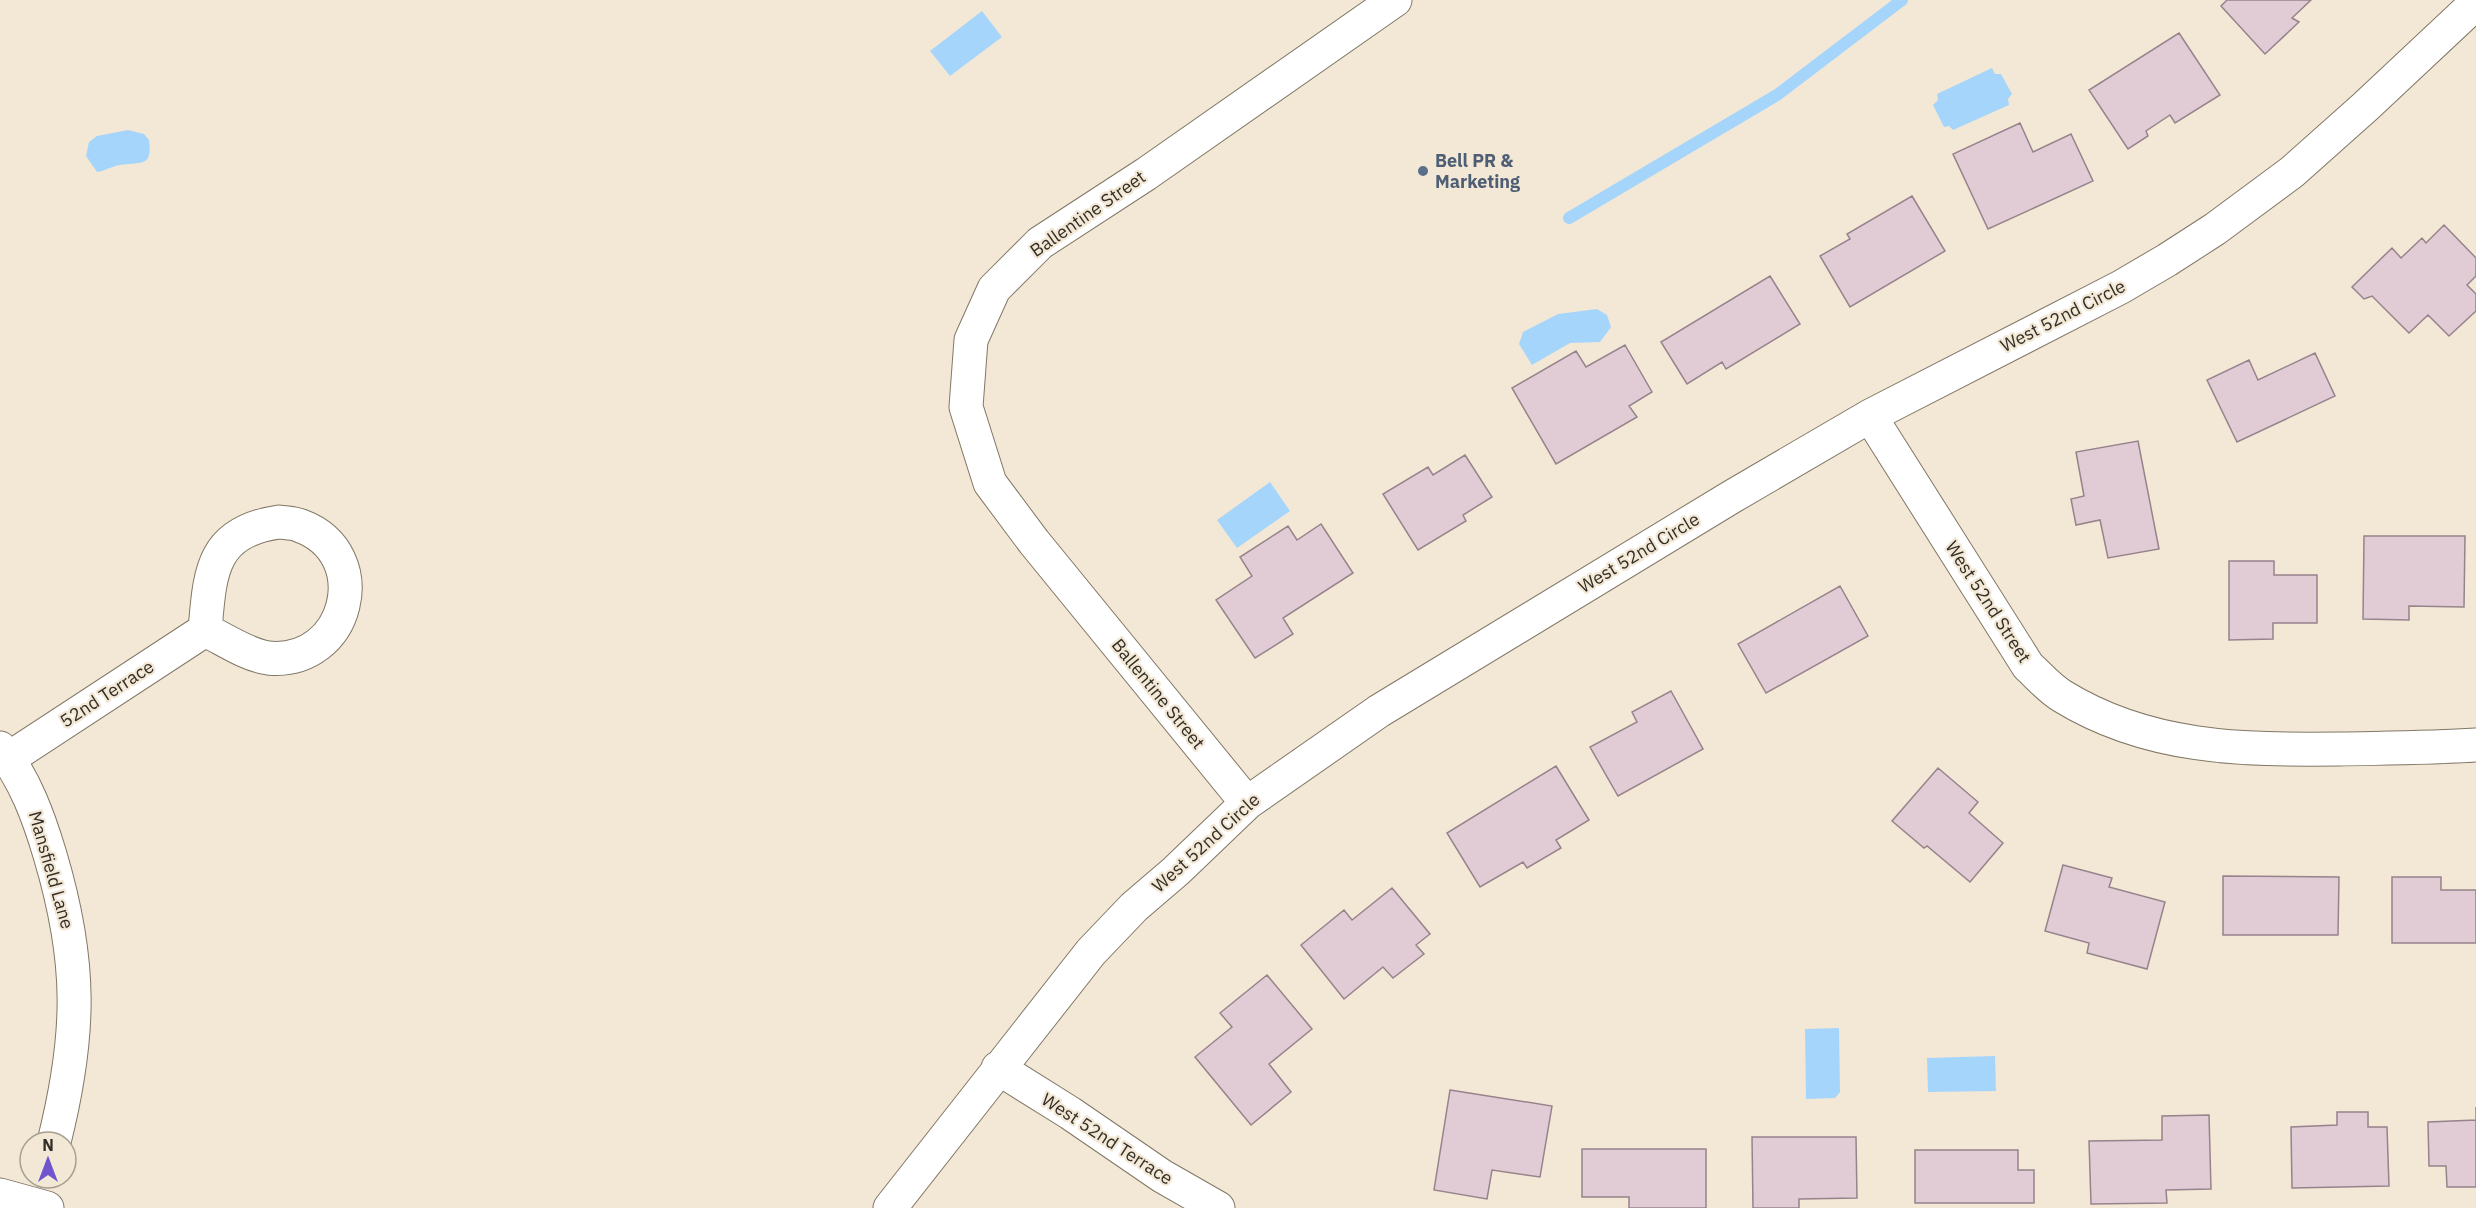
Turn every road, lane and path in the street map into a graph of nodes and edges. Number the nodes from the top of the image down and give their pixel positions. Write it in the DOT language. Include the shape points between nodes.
graph roads {
  1 [pos="1395,0"];
  2 [pos="2476,3"];
  3 [pos="1870,416"];
  4 [pos="205,630"];
  5 [pos="2476,745"];
  6 [pos="4,753"];
  7 [pos="1246,803"];
  8 [pos="998,1068"];
  9 [pos="57,1130"];
  10 [pos="0,1195"];
  11 [pos="41,1196"];
  12 [pos="890,1208"];
  13 [pos="1218,1208"];
  1 -- 7 [label="street, Ballentine Street" via="1040,243 994,290 971,340 966,407 990,483"];
  2 -- 3 [label="street, West 52nd Circle" via="2292,172 2215,229 2121,287"];
  3 -- 5 [label="street, West 52nd Street" via="2028,666 2060,695 2114,722 2176,741 2220,747 2257,750"];
  3 -- 7 [label="street, West 52nd Circle" via="1379,711"];
  4 -- 4 [label="street" via="267,658 289,658 310,650 327,637 340,619 346,597 344,575 336,555 321,538 301,526 279,522 256,525 236,536 220,553 211,574"];
  4 -- 6 [label="street, 52nd Terrace"];
  6 -- 9 [label="street, Mansfield Lane" via="28,794 44,833 72,943 76,995 73,1043"];
  7 -- 8 [label="street, West 52nd Circle" via="1091,952"];
  8 -- 12 [label="street, West 52nd Circle"];
  8 -- 13 [label="street, West 52nd Terrace" via="1162,1176"];
  10 -- 11 [label="street"];
}
